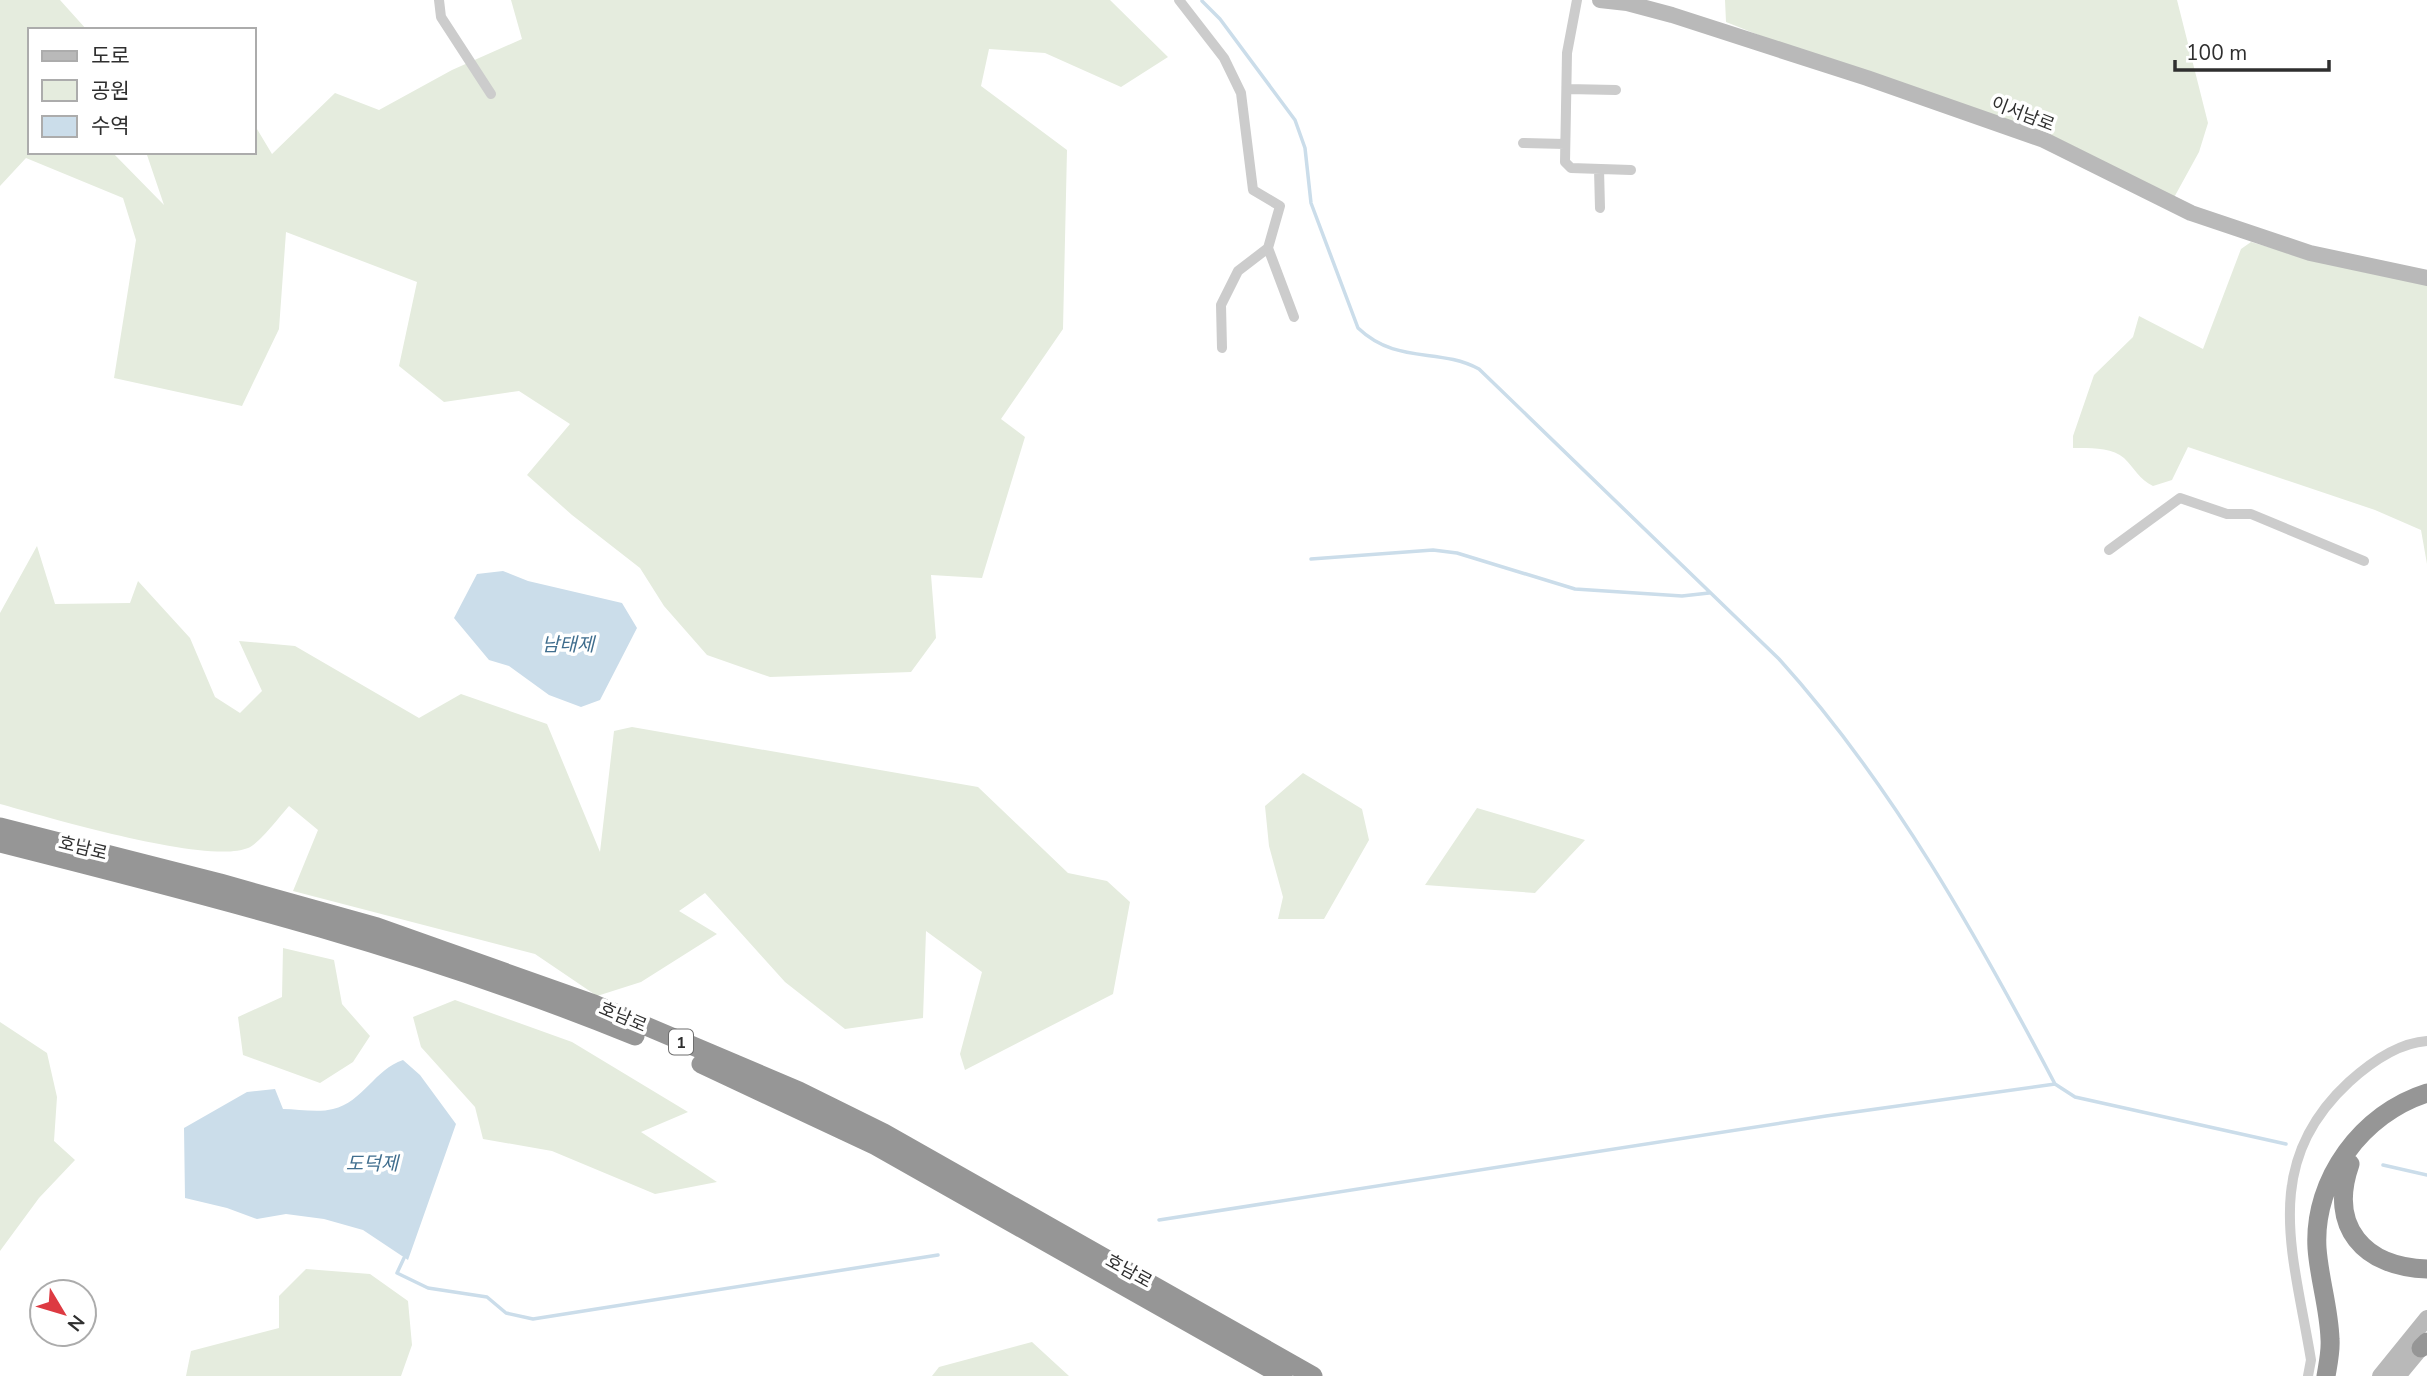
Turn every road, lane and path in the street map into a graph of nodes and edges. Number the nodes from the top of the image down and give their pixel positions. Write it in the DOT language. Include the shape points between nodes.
graph roads {
  1 [pos="439,0"];
  2 [pos="1179,0"];
  3 [pos="1577,0"];
  4 [pos="1600,0"];
  5 [pos="1625,1"];
  6 [pos="1567,89"];
  7 [pos="1616,90"];
  8 [pos="491,94"];
  9 [pos="1523,143"];
  10 [pos="1565,144"];
  11 [pos="1599,169"];
  12 [pos="1631,170"];
  13 [pos="1600,208"];
  14 [pos="1268,248"];
  15 [pos="2427,278"];
  16 [pos="1294,317"];
  17 [pos="1222,348"];
  18 [pos="2109,550"];
  19 [pos="2364,561"];
  20 [pos="0,827"];
  21 [pos="68,833"];
  22 [pos="0,843"];
  23 [pos="220,883"];
  24 [pos="2427,1041"];
  25 [pos="2427,1093"];
  26 [pos="2427,1107"];
  27 [pos="2427,1269"];
  28 [pos="2427,1318"];
  29 [pos="2425,1344"];
  30 [pos="1283,1376"];
  31 [pos="1312,1376"];
  32 [pos="2308,1376"];
  33 [pos="2326,1376"];
  34 [pos="2381,1376"];
  35 [pos="2398,1376"];
  1 -- 8 [label="street" via="441,17"];
  2 -- 14 [label="street" via="1224,58 1241,93 1253,190 1280,206"];
  3 -- 6 [label="street" via="1567,53"];
  4 -- 5 [label="main road, 이서남로"];
  5 -- 15 [label="main road, 이서남로" via="1867,78 2044,141 2203,217 2310,253"];
  6 -- 7 [label="street"];
  6 -- 10 [label="street"];
  9 -- 10 [label="street"];
  10 -- 11 [label="street" via="1564,162 1571,168"];
  11 -- 12 [label="street"];
  11 -- 13 [label="street"];
  14 -- 16 [label="street"];
  14 -- 17 [label="street" via="1238,271 1221,305"];
  18 -- 19 [label="street" via="2180,498 2227,513 2251,514"];
  20 -- 23 [label="highway, 호남로 / 1"];
  21 -- 23 [label="highway" via="211,873"];
  22 -- 30 [label="highway, 호남로 / 1" via="370,942 577,1012 696,1061 876,1146"];
  23 -- 31 [label="highway, 호남로 / 1" via="377,927 509,972 799,1091 884,1133"];
  24 -- 32 [label="street" via="2413,1042 2369,1064 2329,1100 2291,1172 2287,1209 2311,1360"];
  25 -- 33 [label="highway" via="2395,1107 2360,1132 2330,1184 2320,1215 2317,1247 2330,1340"];
  26 -- 27 [label="highway" via="2391,1121 2361,1148 2343,1186 2343,1211 2363,1248 2378,1260 2402,1268"];
  28 -- 34 [label="main road"];
  29 -- 35 [label="main road"];
}
